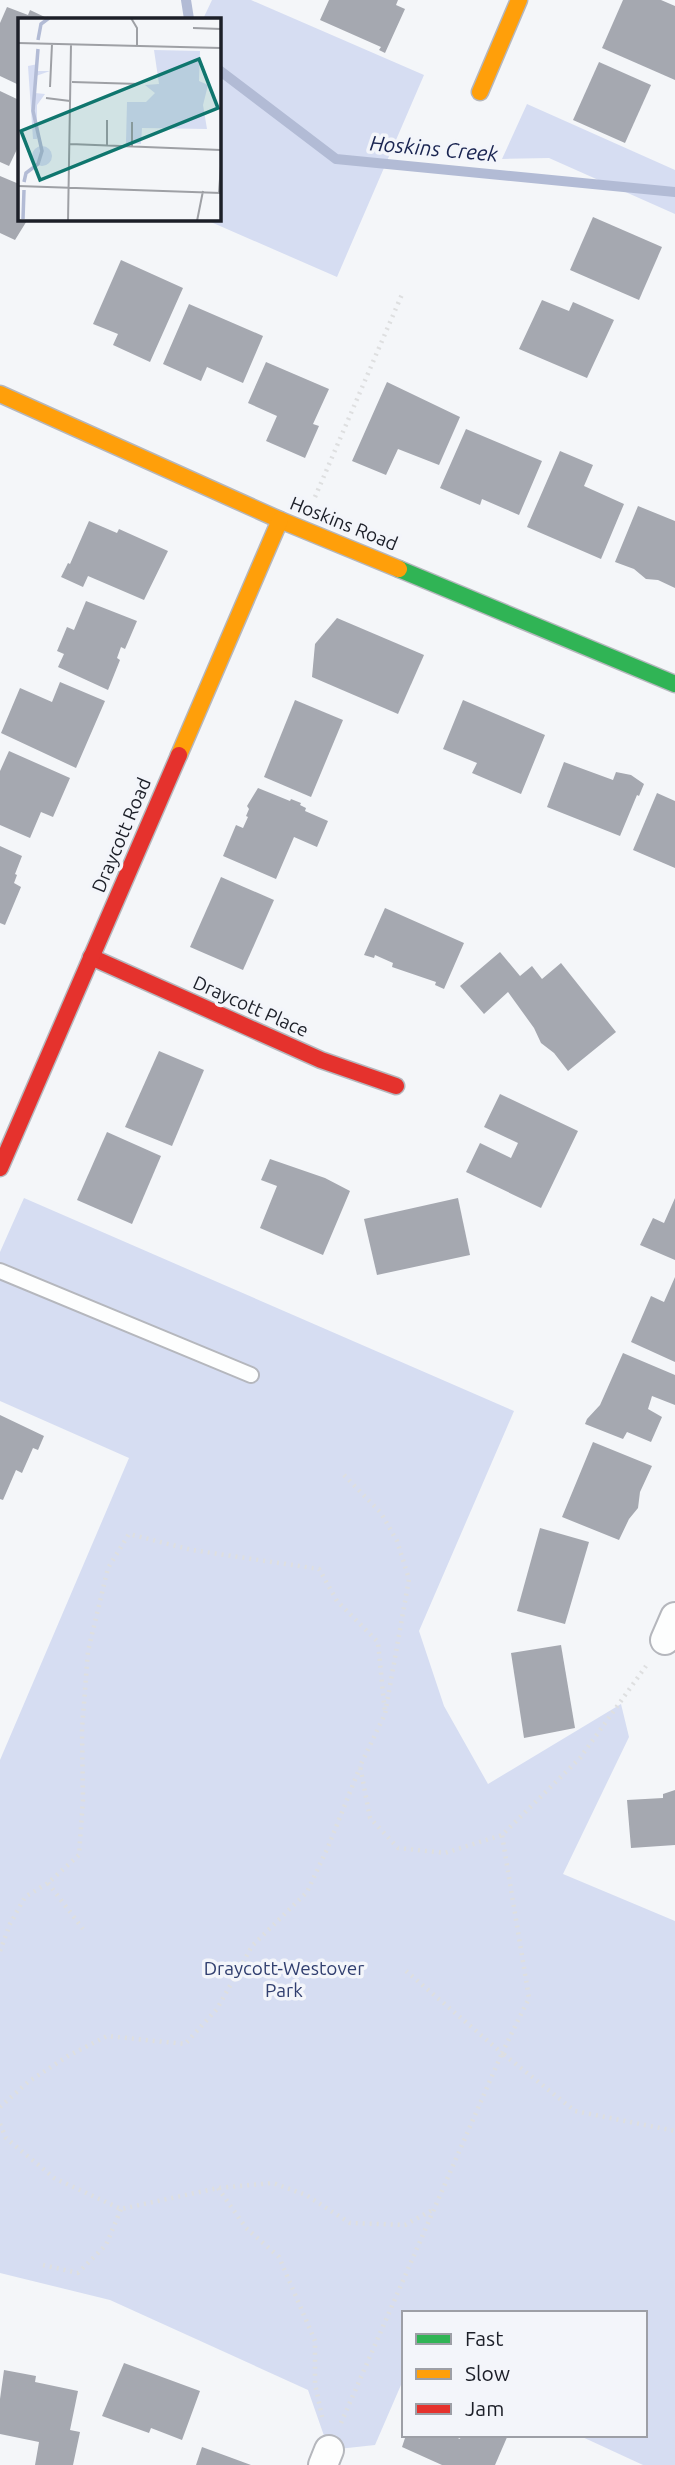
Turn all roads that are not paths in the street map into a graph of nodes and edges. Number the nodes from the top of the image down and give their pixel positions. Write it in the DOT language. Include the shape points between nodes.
graph roads {
  1 [pos="519,0"];
  2 [pos="480,92"];
  3 [pos="0,394"];
  4 [pos="280,520"];
  5 [pos="675,684"];
  6 [pos="91,957"];
  7 [pos="396,1086"];
  8 [pos="0,1168"];
  9 [pos="0,1271"];
  10 [pos="251,1375"];
  1 -- 2 [label="street"];
  3 -- 4 [label="street, Hoskins Road"];
  4 -- 5 [label="street, Hoskins Road"];
  4 -- 6 [label="street, Draycott Road"];
  6 -- 7 [label="street, Draycott Place" via="321,1060"];
  6 -- 8 [label="street, Draycott Road"];
  9 -- 10 [label="lane"];
}
